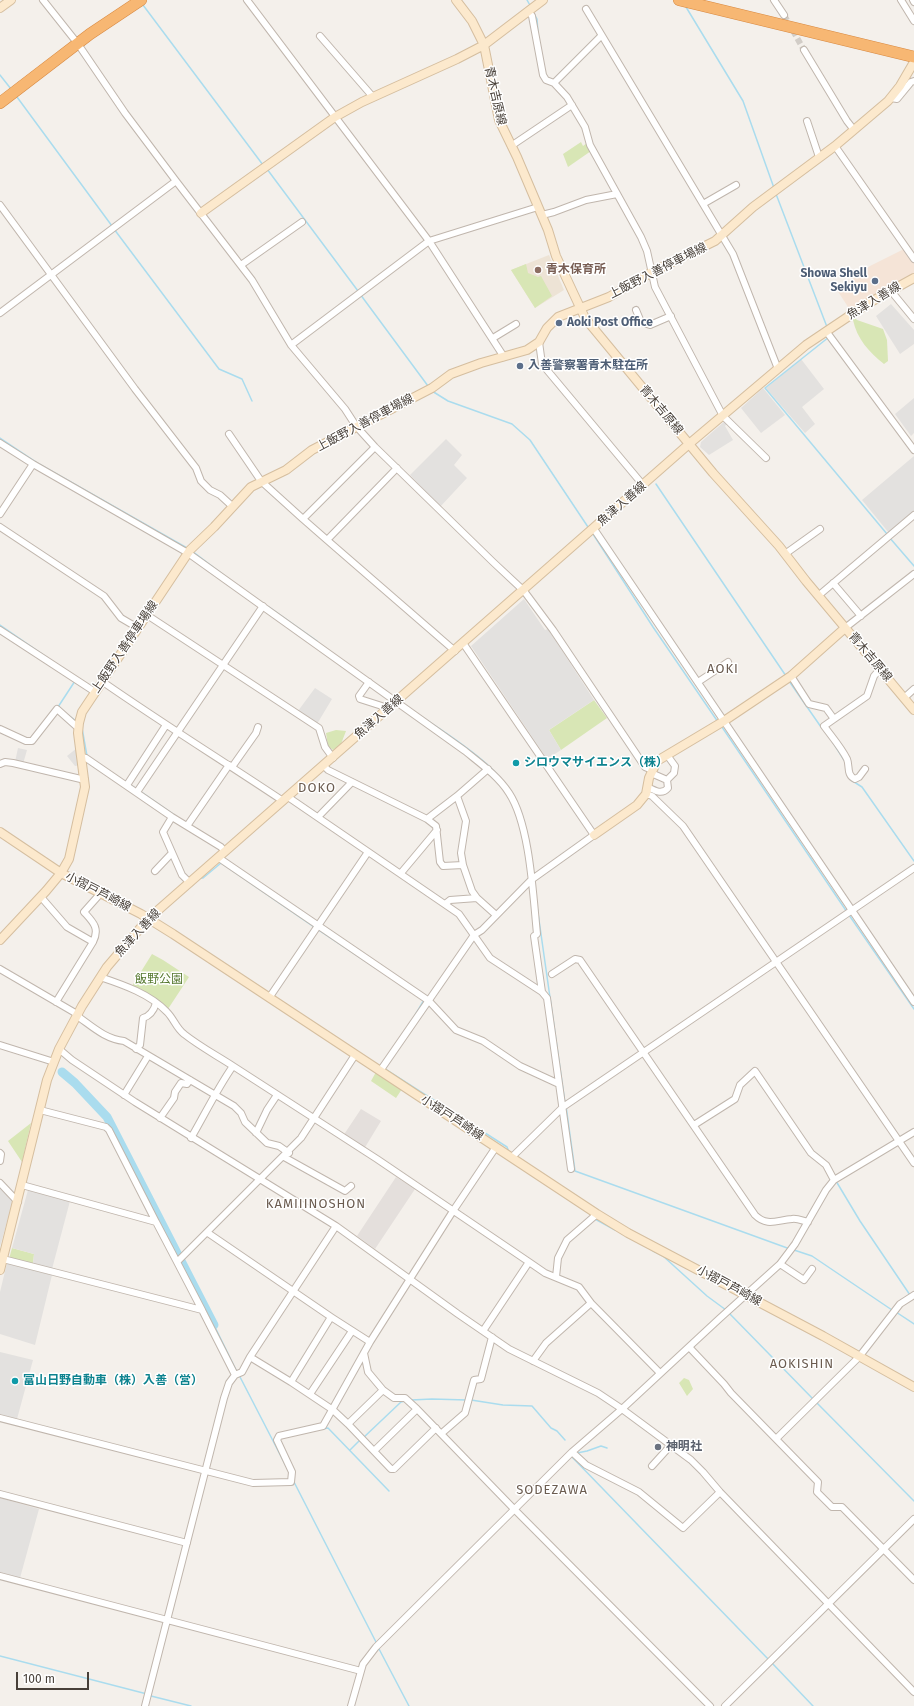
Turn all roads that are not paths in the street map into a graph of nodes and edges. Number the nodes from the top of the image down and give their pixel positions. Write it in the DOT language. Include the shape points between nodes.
graph roads {
  1 [pos="11,0"];
  2 [pos="43,0"];
  3 [pos="141,0"];
  4 [pos="247,0"];
  5 [pos="456,0"];
  6 [pos="543,0"];
  7 [pos="680,0"];
  8 [pos="774,0"];
  9 [pos="901,0"];
  10 [pos="0,8"];
  11 [pos="586,9"];
  12 [pos="529,12"];
  13 [pos="784,15"];
  14 [pos="914,21"];
  15 [pos="320,36"];
  16 [pos="601,36"];
  17 [pos="78,44"];
  18 [pos="484,45"];
  19 [pos="804,50"];
  20 [pos="914,57"];
  21 [pos="914,62"];
  22 [pos="914,81"];
  23 [pos="554,83"];
  24 [pos="373,97"];
  25 [pos="891,98"];
  26 [pos="0,103"];
  27 [pos="572,105"];
  28 [pos="335,117"];
  29 [pos="807,121"];
  30 [pos="854,130"];
  31 [pos="511,146"];
  32 [pos="835,146"];
  33 [pos="819,158"];
  34 [pos="176,181"];
  35 [pos="736,185"];
  36 [pos="617,194"];
  37 [pos="703,204"];
  38 [pos="0,205"];
  39 [pos="540,211"];
  40 [pos="200,214"];
  41 [pos="302,222"];
  42 [pos="722,236"];
  43 [pos="429,241"];
  44 [pos="914,259"];
  45 [pos="241,265"];
  46 [pos="652,272"];
  47 [pos="52,274"];
  48 [pos="914,278"];
  49 [pos="891,291"];
  50 [pos="580,308"];
  51 [pos="636,310"];
  52 [pos="0,313"];
  53 [pos="671,316"];
  54 [pos="914,319"];
  55 [pos="516,324"];
  56 [pos="826,331"];
  57 [pos="493,338"];
  58 [pos="539,342"];
  59 [pos="290,345"];
  60 [pos="504,357"];
  61 [pos="778,369"];
  62 [pos="723,416"];
  63 [pos="356,426"];
  64 [pos="229,434"];
  65 [pos="0,443"];
  66 [pos="689,444"];
  67 [pos="375,447"];
  68 [pos="914,450"];
  69 [pos="766,458"];
  70 [pos="33,464"];
  71 [pos="397,468"];
  72 [pos="261,481"];
  73 [pos="643,486"];
  74 [pos="232,506"];
  75 [pos="0,514"];
  76 [pos="914,515"];
  77 [pos="303,518"];
  78 [pos="0,527"];
  79 [pos="594,529"];
  80 [pos="820,529"];
  81 [pos="327,540"];
  82 [pos="188,553"];
  83 [pos="785,554"];
  84 [pos="914,574"];
  85 [pos="833,583"];
  86 [pos="524,591"];
  87 [pos="818,596"];
  88 [pos="262,606"];
  89 [pos="147,615"];
  90 [pos="861,616"];
  91 [pos="138,628"];
  92 [pos="846,628"];
  93 [pos="0,630"];
  94 [pos="463,644"];
  95 [pos="455,651"];
  96 [pos="728,662"];
  97 [pos="223,664"];
  98 [pos="880,669"];
  99 [pos="790,676"];
  100 [pos="102,682"];
  101 [pos="369,682"];
  102 [pos="698,682"];
  103 [pos="914,689"];
  104 [pos="95,692"];
  105 [pos="904,698"];
  106 [pos="396,703"];
  107 [pos="388,710"];
  108 [pos="914,710"];
  109 [pos="834,719"];
  110 [pos="724,721"];
  111 [pos="166,725"];
  112 [pos="78,726"];
  113 [pos="258,727"];
  114 [pos="0,729"];
  115 [pos="178,734"];
  116 [pos="667,755"];
  117 [pos="81,757"];
  118 [pos="333,758"];
  119 [pos="0,764"];
  120 [pos="231,766"];
  121 [pos="324,766"];
  122 [pos="488,768"];
  123 [pos="865,769"];
  124 [pos="651,771"];
  125 [pos="85,780"];
  126 [pos="667,780"];
  127 [pos="352,782"];
  128 [pos="127,785"];
  129 [pos="647,791"];
  130 [pos="137,792"];
  131 [pos="457,796"];
  132 [pos="285,799"];
  133 [pos="172,817"];
  134 [pos="318,817"];
  135 [pos="427,819"];
  136 [pos="187,826"];
  137 [pos="437,830"];
  138 [pos="0,832"];
  139 [pos="594,835"];
  140 [pos="172,852"];
  141 [pos="368,852"];
  142 [pos="222,855"];
  143 [pos="463,865"];
  144 [pos="914,868"];
  145 [pos="155,871"];
  146 [pos="61,873"];
  147 [pos="401,873"];
  148 [pos="531,880"];
  149 [pos="190,883"];
  150 [pos="100,894"];
  151 [pos="41,897"];
  152 [pos="477,898"];
  153 [pos="445,904"];
  154 [pos="851,910"];
  155 [pos="496,915"];
  156 [pos="148,919"];
  157 [pos="318,927"];
  158 [pos="474,935"];
  159 [pos="0,940"];
  160 [pos="93,942"];
  161 [pos="776,961"];
  162 [pos="0,969"];
  163 [pos="552,974"];
  164 [pos="100,977"];
  165 [pos="542,992"];
  166 [pos="270,998"];
  167 [pos="429,1001"];
  168 [pos="56,1002"];
  169 [pos="914,1002"];
  170 [pos="156,1003"];
  171 [pos="77,1014"];
  172 [pos="0,1045"];
  173 [pos="59,1049"];
  174 [pos="136,1049"];
  175 [pos="643,1051"];
  176 [pos="355,1055"];
  177 [pos="148,1056"];
  178 [pos="54,1062"];
  179 [pos="233,1066"];
  180 [pos="380,1071"];
  181 [pos="190,1080"];
  182 [pos="559,1084"];
  183 [pos="215,1094"];
  184 [pos="124,1095"];
  185 [pos="277,1095"];
  186 [pos="563,1107"];
  187 [pos="40,1110"];
  188 [pos="160,1118"];
  189 [pos="314,1119"];
  190 [pos="694,1125"];
  191 [pos="914,1132"];
  192 [pos="256,1133"];
  193 [pos="191,1138"];
  194 [pos="899,1141"];
  195 [pos="496,1147"];
  196 [pos="0,1153"];
  197 [pos="286,1155"];
  198 [pos="512,1156"];
  199 [pos="0,1161"];
  200 [pos="914,1163"];
  201 [pos="571,1169"];
  202 [pos="261,1180"];
  203 [pos="834,1180"];
  204 [pos="0,1183"];
  205 [pos="22,1185"];
  206 [pos="351,1186"];
  207 [pos="18,1202"];
  208 [pos="453,1211"];
  209 [pos="597,1214"];
  210 [pos="156,1222"];
  211 [pos="808,1222"];
  212 [pos="336,1226"];
  213 [pos="208,1233"];
  214 [pos="2,1255"];
  215 [pos="177,1262"];
  216 [pos="529,1262"];
  217 [pos="780,1264"];
  218 [pos="812,1269"];
  219 [pos="0,1270"];
  220 [pos="556,1278"];
  221 [pos="410,1280"];
  222 [pos="293,1291"];
  223 [pos="746,1294"];
  224 [pos="914,1295"];
  225 [pos="591,1303"];
  226 [pos="202,1310"];
  227 [pos="331,1317"];
  228 [pos="352,1331"];
  229 [pos="483,1331"];
  230 [pos="492,1337"];
  231 [pos="370,1342"];
  232 [pos="689,1347"];
  233 [pos="364,1353"];
  234 [pos="859,1356"];
  235 [pos="250,1357"];
  236 [pos="533,1361"];
  237 [pos="660,1374"];
  238 [pos="235,1375"];
  239 [pos="291,1382"];
  240 [pos="914,1387"];
  241 [pos="383,1390"];
  242 [pos="310,1394"];
  243 [pos="417,1409"];
  244 [pos="622,1409"];
  245 [pos="332,1410"];
  246 [pos="0,1418"];
  247 [pos="348,1424"];
  248 [pos="436,1428"];
  249 [pos="442,1433"];
  250 [pos="776,1439"];
  251 [pos="671,1445"];
  252 [pos="374,1450"];
  253 [pos="572,1452"];
  254 [pos="652,1466"];
  255 [pos="206,1472"];
  256 [pos="720,1492"];
  257 [pos="0,1494"];
  258 [pos="514,1509"];
  259 [pos="914,1519"];
  260 [pos="187,1543"];
  261 [pos="883,1549"];
  262 [pos="0,1576"];
  263 [pos="914,1580"];
  264 [pos="828,1604"];
  265 [pos="167,1620"];
  266 [pos="361,1671"];
  267 [pos="914,1692"];
  268 [pos="145,1706"];
  269 [pos="351,1706"];
  270 [pos="710,1706"];
  271 [pos="725,1706"];
  1 -- 10 [label="main road"];
  2 -- 17 [label="street"];
  3 -- 17 [label="highway"];
  4 -- 28 [label="street"];
  5 -- 18 [label="main road, 青木吉原線" via="472,21"];
  6 -- 12 [label="main road"];
  7 -- 20 [label="highway"];
  8 -- 13 [label="street"];
  9 -- 14 [label="street"];
  11 -- 16 [label="street"];
  12 -- 18 [label="main road"];
  12 -- 23 [label="street" via="532,16 543,75 546,80"];
  15 -- 24 [label="street"];
  16 -- 23 [label="street"];
  16 -- 37 [label="street"];
  17 -- 26 [label="highway"];
  17 -- 34 [label="street"];
  18 -- 24 [label="main road"];
  18 -- 31 [label="main road, 青木吉原線" via="499,120"];
  19 -- 30 [label="street"];
  21 -- 25 [label="main road, 上飯野入善停車場線"];
  22 -- 25 [label="street" via="897,99"];
  23 -- 27 [label="street"];
  24 -- 28 [label="main road"];
  25 -- 30 [label="main road, 上飯野入善停車場線"];
  27 -- 31 [label="street"];
  27 -- 36 [label="street"];
  28 -- 40 [label="main road"];
  28 -- 43 [label="street"];
  29 -- 33 [label="street"];
  30 -- 32 [label="main road, 上飯野入善停車場線"];
  31 -- 39 [label="main road, 青木吉原線"];
  32 -- 33 [label="main road, 上飯野入善停車場線"];
  32 -- 44 [label="street"];
  33 -- 42 [label="main road, 上飯野入善停車場線" via="753,207"];
  34 -- 40 [label="street"];
  34 -- 47 [label="street"];
  35 -- 37 [label="street"];
  36 -- 39 [label="street" via="586,200 554,212"];
  36 -- 46 [label="street" via="641,237"];
  37 -- 42 [label="street"];
  38 -- 47 [label="street"];
  39 -- 43 [label="street"];
  39 -- 50 [label="main road, 青木吉原線" via="556,256"];
  40 -- 45 [label="street"];
  41 -- 45 [label="street"];
  42 -- 46 [label="main road, 上飯野入善停車場線" via="707,246"];
  42 -- 61 [label="street" via="733,254"];
  43 -- 57 [label="street"];
  43 -- 59 [label="street"];
  45 -- 59 [label="street"];
  46 -- 50 [label="main road, 上飯野入善停車場線" via="609,297"];
  46 -- 53 [label="street" via="655,286"];
  47 -- 52 [label="street"];
  47 -- 74 [label="street" via="134,389 196,468 201,481"];
  48 -- 49 [label="main road, 魚津入善線"];
  49 -- 54 [label="street"];
  49 -- 56 [label="main road, 魚津入善線"];
  50 -- 58 [label="main road, 上飯野入善停車場線" via="558,317 547,328"];
  50 -- 66 [label="main road, 青木吉原線" via="585,318"];
  51 -- 53 [label="street" via="641,322 650,325"];
  53 -- 62 [label="street"];
  55 -- 57 [label="street"];
  56 -- 61 [label="main road, 魚津入善線"];
  56 -- 68 [label="street"];
  57 -- 60 [label="street"];
  58 -- 60 [label="main road, 上飯野入善停車場線" via="527,350"];
  58 -- 73 [label="street" via="542,364"];
  59 -- 63 [label="street" via="345,409"];
  60 -- 63 [label="main road, 上飯野入善停車場線" via="450,374 432,388"];
  61 -- 62 [label="main road, 魚津入善線"];
  62 -- 66 [label="main road, 魚津入善線"];
  62 -- 69 [label="street"];
  63 -- 67 [label="street"];
  63 -- 72 [label="main road, 上飯野入善停車場線" via="312,450 286,470"];
  64 -- 72 [label="street"];
  65 -- 70 [label="street"];
  66 -- 73 [label="main road, 魚津入善線"];
  66 -- 83 [label="main road, 青木吉原線"];
  67 -- 71 [label="street"];
  67 -- 77 [label="street"];
  70 -- 75 [label="street"];
  70 -- 82 [label="street"];
  71 -- 81 [label="street"];
  71 -- 86 [label="street"];
  72 -- 74 [label="main road, 上飯野入善停車場線"];
  72 -- 77 [label="street"];
  73 -- 79 [label="main road, 魚津入善線"];
  74 -- 82 [label="main road, 上飯野入善停車場線"];
  76 -- 85 [label="street"];
  77 -- 81 [label="street"];
  78 -- 91 [label="street" via="104,596 121,618"];
  79 -- 86 [label="main road, 魚津入善線"];
  79 -- 102 [label="street"];
  80 -- 83 [label="street"];
  81 -- 95 [label="street"];
  82 -- 88 [label="street"];
  82 -- 89 [label="main road, 上飯野入善停車場線"];
  83 -- 87 [label="main road, 青木吉原線"];
  84 -- 90 [label="street"];
  85 -- 87 [label="street"];
  85 -- 90 [label="street"];
  86 -- 94 [label="main road, 魚津入善線"];
  86 -- 124 [label="street" via="645,767"];
  87 -- 92 [label="main road, 青木吉原線"];
  88 -- 97 [label="street"];
  88 -- 101 [label="street"];
  89 -- 91 [label="main road, 上飯野入善停車場線"];
  89 -- 97 [label="street"];
  90 -- 92 [label="street"];
  91 -- 100 [label="main road, 上飯野入善停車場線"];
  92 -- 98 [label="main road, 青木吉原線"];
  92 -- 99 [label="main road"];
  93 -- 104 [label="street"];
  94 -- 95 [label="main road, 魚津入善線"];
  94 -- 139 [label="street"];
  95 -- 106 [label="main road, 魚津入善線"];
  96 -- 102 [label="street"];
  97 -- 115 [label="street"];
  97 -- 118 [label="street" via="319,728 325,748"];
  98 -- 105 [label="main road, 青木吉原線"];
  98 -- 109 [label="street" via="874,676 867,696"];
  99 -- 109 [label="street" via="809,704 826,708"];
  99 -- 110 [label="main road"];
  100 -- 104 [label="main road, 上飯野入善停車場線"];
  100 -- 111 [label="street"];
  101 -- 106 [label="street"];
  101 -- 107 [label="street" via="359,696 360,699"];
  102 -- 110 [label="street"];
  103 -- 105 [label="street"];
  104 -- 112 [label="main road, 上飯野入善停車場線" via="82,712"];
  105 -- 108 [label="main road, 青木吉原線"];
  106 -- 107 [label="main road, 魚津入善線"];
  106 -- 122 [label="street"];
  107 -- 118 [label="main road, 魚津入善線"];
  109 -- 123 [label="street" via="824,726 848,760 849,773 855,779"];
  110 -- 116 [label="main road"];
  110 -- 154 [label="street"];
  111 -- 115 [label="street"];
  111 -- 128 [label="street"];
  112 -- 114 [label="street" via="57,709 32,741 26,741"];
  112 -- 117 [label="main road, 上飯野入善停車場線"];
  113 -- 120 [label="street"];
  115 -- 120 [label="street"];
  115 -- 130 [label="street"];
  116 -- 124 [label="main road" via="657,761"];
  116 -- 126 [label="street" via="676,770"];
  117 -- 125 [label="main road, 上飯野入善停車場線"];
  117 -- 128 [label="street"];
  118 -- 121 [label="main road, 魚津入善線"];
  119 -- 125 [label="street" via="13,763"];
  120 -- 132 [label="street"];
  120 -- 136 [label="street"];
  121 -- 127 [label="street"];
  121 -- 132 [label="main road, 魚津入善線"];
  122 -- 131 [label="street"];
  122 -- 148 [label="street" via="518,810"];
  124 -- 126 [label="street"];
  124 -- 129 [label="main road"];
  125 -- 146 [label="main road, 上飯野入善停車場線" via="73,846"];
  126 -- 129 [label="street" via="668,788 663,792"];
  127 -- 134 [label="street"];
  127 -- 135 [label="street"];
  128 -- 130 [label="street"];
  129 -- 139 [label="main road" via="637,805"];
  129 -- 161 [label="street" via="683,826"];
  130 -- 133 [label="street"];
  131 -- 135 [label="street"];
  131 -- 143 [label="street" via="466,821 461,853"];
  132 -- 134 [label="street"];
  132 -- 142 [label="main road, 魚津入善線"];
  133 -- 136 [label="street"];
  133 -- 140 [label="street" via="164,832"];
  134 -- 141 [label="street"];
  135 -- 137 [label="street"];
  136 -- 142 [label="street" via="221,848"];
  137 -- 143 [label="street" via="440,862 443,866"];
  137 -- 147 [label="street"];
  138 -- 146 [label="main road, 小摺戸芦崎線"];
  139 -- 148 [label="street"];
  140 -- 145 [label="street"];
  140 -- 149 [label="street" via="182,875"];
  141 -- 147 [label="street"];
  141 -- 157 [label="street"];
  142 -- 149 [label="main road, 魚津入善線"];
  142 -- 157 [label="street"];
  143 -- 152 [label="street"];
  144 -- 154 [label="street"];
  146 -- 150 [label="main road, 小摺戸芦崎線"];
  146 -- 151 [label="main road, 上飯野入善停車場線"];
  147 -- 153 [label="street"];
  148 -- 155 [label="street"];
  148 -- 165 [label="street" via="536,934 534,936"];
  149 -- 156 [label="main road, 魚津入善線"];
  150 -- 156 [label="main road, 小摺戸芦崎線"];
  150 -- 160 [label="street" via="84,912 94,922 96,936"];
  151 -- 159 [label="main road, 上飯野入善停車場線"];
  151 -- 160 [label="street" via="67,927"];
  152 -- 153 [label="street" via="450,900"];
  152 -- 155 [label="street"];
  153 -- 158 [label="street" via="459,914"];
  154 -- 161 [label="street"];
  154 -- 169 [label="street"];
  155 -- 158 [label="street"];
  156 -- 164 [label="main road, 魚津入善線"];
  156 -- 166 [label="main road, 小摺戸芦崎線"];
  157 -- 166 [label="street"];
  157 -- 167 [label="street"];
  158 -- 165 [label="street" via="490,958"];
  158 -- 167 [label="street"];
  160 -- 168 [label="street"];
  161 -- 175 [label="street"];
  161 -- 194 [label="street"];
  162 -- 168 [label="street"];
  163 -- 175 [label="street" via="575,959 580,960"];
  164 -- 170 [label="street" via="131,988"];
  164 -- 171 [label="main road, 魚津入善線"];
  165 -- 182 [label="street" via="547,998"];
  166 -- 176 [label="main road, 小摺戸芦崎線"];
  167 -- 180 [label="street"];
  167 -- 182 [label="street" via="456,1030 483,1041 520,1066"];
  168 -- 171 [label="street"];
  170 -- 174 [label="street" via="148,1017 143,1018 140,1045"];
  170 -- 179 [label="street" via="168,1013 183,1033"];
  171 -- 173 [label="main road, 魚津入善線"];
  171 -- 174 [label="street" via="106,1036 124,1041"];
  172 -- 178 [label="street"];
  173 -- 178 [label="main road, 魚津入善線"];
  173 -- 184 [label="street"];
  174 -- 177 [label="street"];
  175 -- 186 [label="street"];
  175 -- 190 [label="street"];
  176 -- 180 [label="main road, 小摺戸芦崎線"];
  176 -- 189 [label="street"];
  177 -- 181 [label="street"];
  177 -- 184 [label="street"];
  178 -- 187 [label="main road, 魚津入善線"];
  179 -- 183 [label="street"];
  179 -- 185 [label="street"];
  180 -- 195 [label="main road, 小摺戸芦崎線"];
  181 -- 183 [label="street"];
  181 -- 188 [label="street" via="187,1084 181,1083"];
  182 -- 186 [label="street"];
  183 -- 192 [label="street" via="234,1106"];
  183 -- 193 [label="street"];
  184 -- 188 [label="street"];
  185 -- 189 [label="street"];
  185 -- 192 [label="street"];
  186 -- 198 [label="street"];
  186 -- 201 [label="street"];
  187 -- 205 [label="main road, 魚津入善線"];
  187 -- 210 [label="street" via="106,1127"];
  188 -- 193 [label="street"];
  189 -- 197 [label="street"];
  189 -- 208 [label="street"];
  190 -- 203 [label="street" via="736,1099 740,1085 755,1071 811,1153 826,1165"];
  190 -- 211 [label="street" via="761,1221 794,1218"];
  191 -- 194 [label="street"];
  192 -- 197 [label="street" via="267,1142 279,1146"];
  193 -- 202 [label="street"];
  194 -- 200 [label="street"];
  194 -- 203 [label="street"];
  195 -- 198 [label="main road, 小摺戸芦崎線"];
  195 -- 208 [label="street"];
  196 -- 199 [label="street"];
  197 -- 202 [label="street"];
  197 -- 206 [label="street" via="345,1191"];
  198 -- 209 [label="main road, 小摺戸芦崎線"];
  202 -- 212 [label="street"];
  202 -- 213 [label="street"];
  203 -- 211 [label="street"];
  204 -- 207 [label="street"];
  205 -- 207 [label="main road, 魚津入善線"];
  205 -- 210 [label="street"];
  207 -- 214 [label="main road, 魚津入善線"];
  208 -- 216 [label="street"];
  208 -- 221 [label="street"];
  209 -- 220 [label="street" via="567,1240 558,1258"];
  209 -- 223 [label="main road, 小摺戸芦崎線"];
  210 -- 215 [label="street"];
  211 -- 217 [label="street" via="796,1244"];
  212 -- 221 [label="street"];
  212 -- 222 [label="street"];
  213 -- 215 [label="street"];
  213 -- 222 [label="street"];
  214 -- 219 [label="main road, 魚津入善線"];
  214 -- 226 [label="street"];
  215 -- 226 [label="street"];
  216 -- 220 [label="street"];
  216 -- 229 [label="street"];
  217 -- 218 [label="street" via="804,1280"];
  217 -- 223 [label="street"];
  220 -- 225 [label="street" via="579,1287"];
  221 -- 229 [label="street"];
  221 -- 231 [label="street"];
  222 -- 227 [label="street"];
  222 -- 235 [label="street"];
  223 -- 232 [label="street"];
  223 -- 234 [label="main road, 小摺戸芦崎線"];
  224 -- 234 [label="street" via="900,1304"];
  225 -- 236 [label="street" via="546,1343"];
  225 -- 237 [label="street"];
  226 -- 238 [label="street"];
  227 -- 228 [label="street"];
  227 -- 239 [label="street"];
  228 -- 231 [label="street"];
  228 -- 242 [label="street"];
  229 -- 230 [label="street"];
  230 -- 236 [label="street"];
  230 -- 249 [label="street" via="481,1379 474,1380 464,1413"];
  231 -- 233 [label="street"];
  232 -- 237 [label="street"];
  232 -- 250 [label="street"];
  233 -- 241 [label="street" via="368,1372"];
  233 -- 245 [label="street"];
  234 -- 240 [label="main road, 小摺戸芦崎線"];
  234 -- 250 [label="street"];
  235 -- 238 [label="street" via="242,1372"];
  235 -- 239 [label="street"];
  236 -- 244 [label="street" via="598,1393"];
  237 -- 244 [label="street"];
  238 -- 255 [label="street" via="224,1398"];
  239 -- 242 [label="street"];
  241 -- 243 [label="street" via="394,1398 405,1398"];
  241 -- 247 [label="street"];
  242 -- 245 [label="street"];
  243 -- 248 [label="street"];
  243 -- 252 [label="street"];
  244 -- 251 [label="street"];
  244 -- 253 [label="street"];
  245 -- 247 [label="street"];
  245 -- 255 [label="street" via="324,1426 279,1436 277,1440 292,1472 291,1482 253,1482"];
  246 -- 255 [label="street"];
  247 -- 252 [label="street"];
  248 -- 249 [label="street"];
  248 -- 252 [label="street" via="394,1469"];
  249 -- 258 [label="street"];
  250 -- 261 [label="street" via="818,1482 817,1492 832,1507 842,1507"];
  251 -- 254 [label="street"];
  251 -- 256 [label="street" via="704,1472"];
  253 -- 256 [label="street" via="586,1465 639,1492 683,1528"];
  253 -- 258 [label="street"];
  255 -- 260 [label="street"];
  256 -- 264 [label="street"];
  257 -- 260 [label="street"];
  258 -- 266 [label="street" via="376,1647 363,1664"];
  258 -- 270 [label="street"];
  259 -- 261 [label="street"];
  260 -- 265 [label="street"];
  261 -- 263 [label="street"];
  261 -- 264 [label="street"];
  262 -- 265 [label="street"];
  264 -- 267 [label="street"];
  264 -- 271 [label="street"];
  265 -- 266 [label="street"];
  265 -- 268 [label="street"];
  266 -- 269 [label="street"];
}
